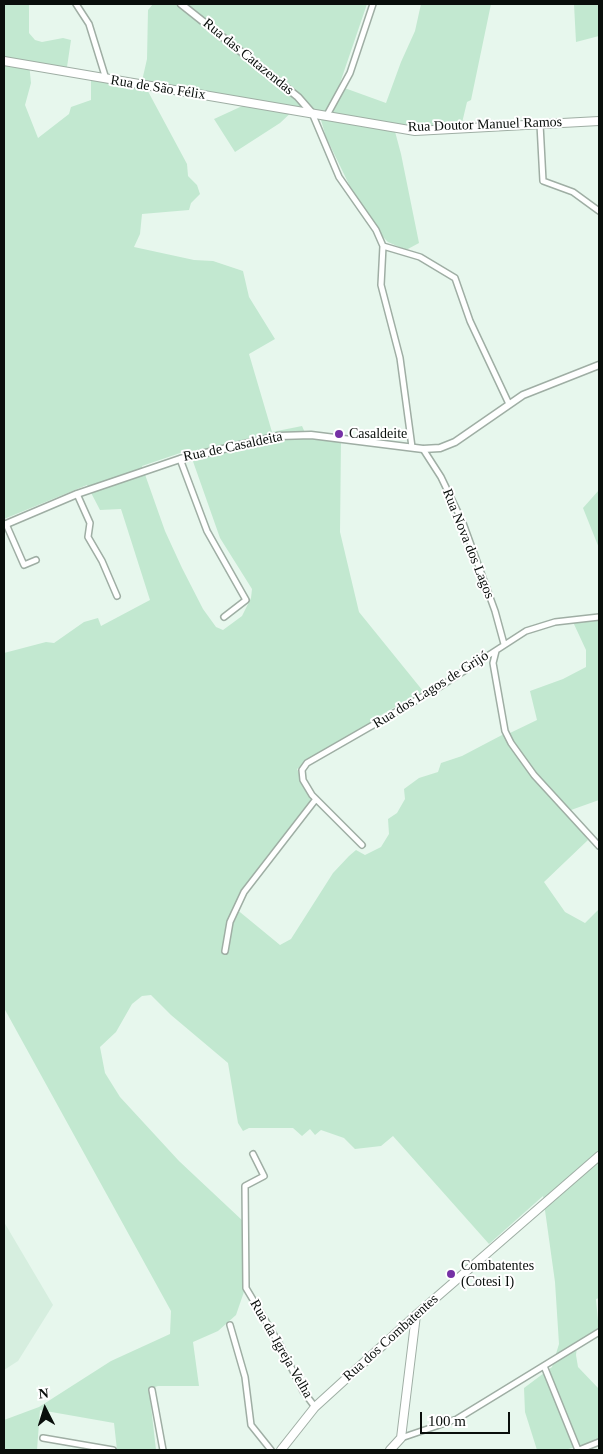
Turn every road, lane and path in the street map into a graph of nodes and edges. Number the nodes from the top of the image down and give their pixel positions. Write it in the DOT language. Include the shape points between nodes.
graph roads {
  1 [pos="76,4"];
  2 [pos="182,4"];
  3 [pos="373,4"];
  4 [pos="4,61"];
  5 [pos="106,79"];
  6 [pos="312,113"];
  7 [pos="327,115"];
  8 [pos="599,120"];
  9 [pos="540,124"];
  10 [pos="599,211"];
  11 [pos="383,246"];
  12 [pos="599,365"];
  13 [pos="509,404"];
  14 [pos="412,447"];
  15 [pos="423,449"];
  16 [pos="180,458"];
  17 [pos="77,494"];
  18 [pos="5,525"];
  19 [pos="36,560"];
  20 [pos="117,596"];
  21 [pos="599,616"];
  22 [pos="224,617"];
  23 [pos="504,644"];
  24 [pos="496,650"];
  25 [pos="316,799"];
  26 [pos="362,845"];
  27 [pos="599,846"];
  28 [pos="225,951"];
  29 [pos="253,1154"];
  30 [pos="599,1156"];
  31 [pos="416,1314"];
  32 [pos="230,1325"];
  33 [pos="599,1332"];
  34 [pos="544,1366"];
  35 [pos="152,1390"];
  36 [pos="315,1408"];
  37 [pos="43,1438"];
  38 [pos="401,1438"];
  39 [pos="599,1442"];
  40 [pos="113,1450"];
  41 [pos="163,1450"];
  42 [pos="271,1450"];
  43 [pos="281,1450"];
  44 [pos="390,1450"];
  45 [pos="579,1450"];
  1 -- 5 [label="street" via="89,24"];
  2 -- 6 [label="street, Rua das Catazendas" via="298,97"];
  3 -- 7 [label="street" via="350,73"];
  4 -- 5 [label="main road, Rua de São Félix"];
  5 -- 6 [label="main road, Rua de São Félix"];
  6 -- 7 [label="main road, Rua Doutor Manuel Ramos"];
  6 -- 11 [label="street" via="339,177 376,230"];
  7 -- 9 [label="main road, Rua Doutor Manuel Ramos" via="415,131"];
  8 -- 9 [label="main road, Rua Doutor Manuel Ramos"];
  9 -- 10 [label="street" via="543,181 573,192"];
  11 -- 13 [label="street" via="420,257 456,278 470,321"];
  11 -- 14 [label="street" via="381,285 400,358"];
  12 -- 13 [label="street, Rua de Casaldeita" via="530,392"];
  13 -- 15 [label="street, Rua de Casaldeita" via="455,442 440,448"];
  14 -- 15 [label="street, Rua de Casaldeita"];
  14 -- 16 [label="street, Rua de Casaldeita" via="288,435"];
  15 -- 23 [label="street, Rua Nova dos Lagos" via="463,523"];
  16 -- 17 [label="street, Rua de Casaldeita"];
  16 -- 22 [label="street" via="207,531 246,600"];
  17 -- 18 [label="street, Rua de Casaldeita"];
  17 -- 20 [label="street" via="90,523 88,537"];
  18 -- 19 [label="street" via="24,565"];
  21 -- 23 [label="street, Rua dos Lagos de Grijó" via="555,622 526,631"];
  23 -- 24 [label="street, Rua dos Lagos de Grijó"];
  24 -- 25 [label="street, Rua dos Lagos de Grijó" via="373,727 307,763 302,770 302,780"];
  24 -- 27 [label="street" via="494,662 505,731 511,743 534,775"];
  25 -- 26 [label="street, Rua dos Lagos de Grijó"];
  25 -- 28 [label="street" via="244,892 230,922"];
  29 -- 36 [label="street, Rua da Igreja Velha" via="264,1176 245,1186 246,1288"];
  30 -- 31 [label="main road, Rua dos Combatentes"];
  31 -- 36 [label="main road, Rua dos Combatentes"];
  31 -- 38 [label="main road"];
  32 -- 42 [label="street" via="245,1378 251,1425"];
  33 -- 34 [label="street"];
  34 -- 38 [label="street" via="457,1419"];
  34 -- 45 [label="street"];
  35 -- 41 [label="street"];
  36 -- 43 [label="main road, Rua dos Combatentes"];
  37 -- 40 [label="street"];
  38 -- 44 [label="main road"];
  39 -- 45 [label="street"];
}
